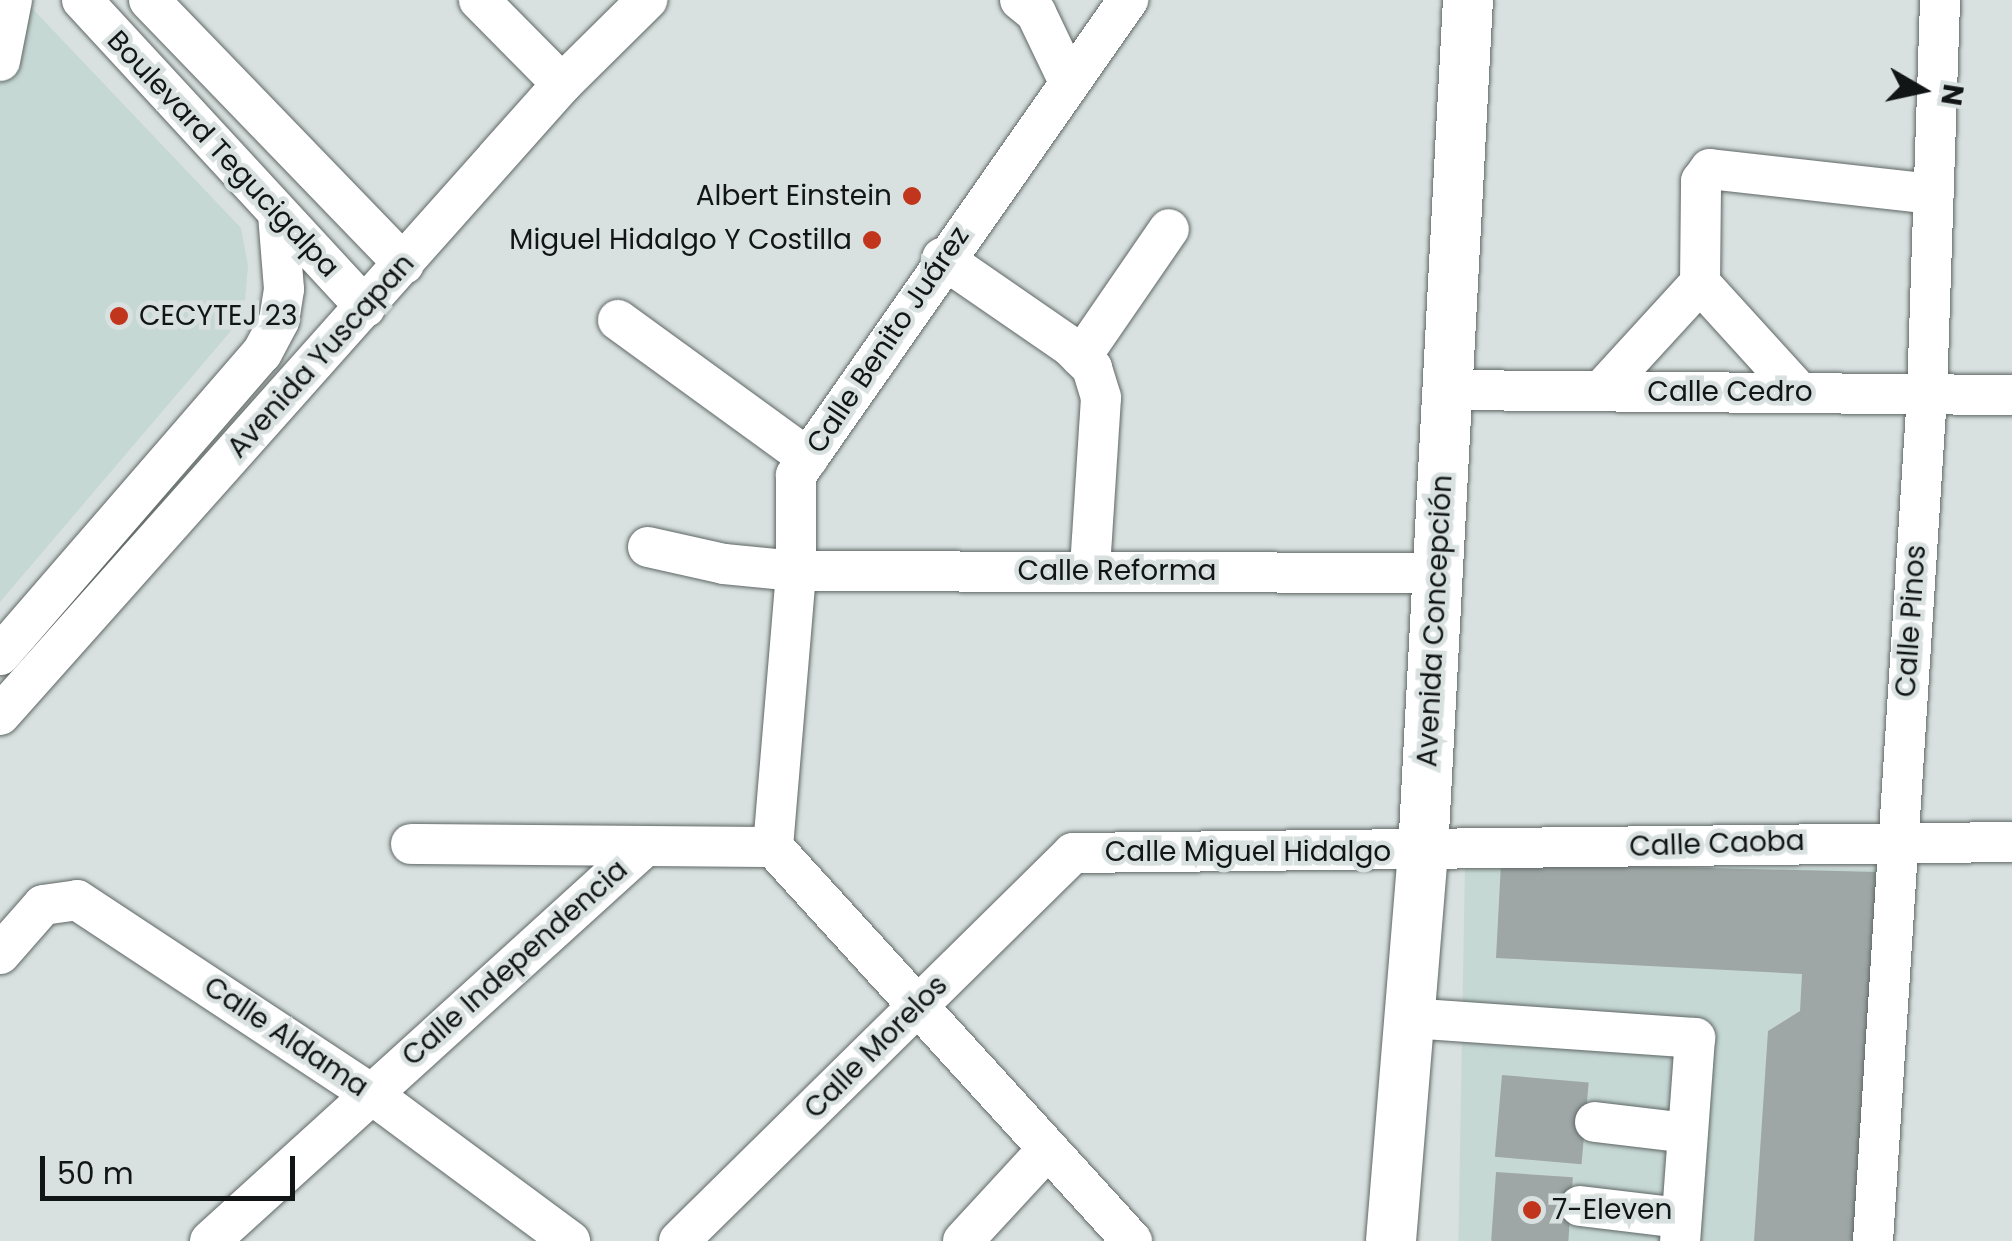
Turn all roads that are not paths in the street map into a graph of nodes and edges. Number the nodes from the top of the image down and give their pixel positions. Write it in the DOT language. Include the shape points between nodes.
graph roads {
  1 [pos="12,0"];
  2 [pos="82,0"];
  3 [pos="149,0"];
  4 [pos="480,0"];
  5 [pos="647,0"];
  6 [pos="1020,0"];
  7 [pos="1128,0"];
  8 [pos="1468,0"];
  9 [pos="1940,0"];
  10 [pos="0,60"];
  11 [pos="1069,82"];
  12 [pos="562,84"];
  13 [pos="1934,194"];
  14 [pos="278,215"];
  15 [pos="1169,229"];
  16 [pos="942,258"];
  17 [pos="404,264"];
  18 [pos="1700,283"];
  19 [pos="365,307"];
  20 [pos="618,320"];
  21 [pos="1081,357"];
  22 [pos="1447,390"];
  23 [pos="1601,391"];
  24 [pos="1800,393"];
  25 [pos="1927,394"];
  26 [pos="2012,395"];
  27 [pos="808,458"];
  28 [pos="648,547"];
  29 [pos="1090,570"];
  30 [pos="796,571"];
  31 [pos="1438,572"];
  32 [pos="0,655"];
  33 [pos="0,716"];
  34 [pos="1896,839"];
  35 [pos="2012,842"];
  36 [pos="410,844"];
  37 [pos="644,847"];
  38 [pos="773,847"];
  39 [pos="1423,852"];
  40 [pos="1073,853"];
  41 [pos="0,954"];
  42 [pos="916,1008"];
  43 [pos="1409,1018"];
  44 [pos="370,1093"];
  45 [pos="1595,1122"];
  46 [pos="1687,1133"];
  47 [pos="1048,1149"];
  48 [pos="1580,1206"];
  49 [pos="1680,1230"];
  50 [pos="210,1241"];
  51 [pos="570,1241"];
  52 [pos="679,1241"];
  53 [pos="963,1241"];
  54 [pos="1132,1241"];
  55 [pos="1391,1241"];
  56 [pos="1873,1241"];
  1 -- 10 [label="street"];
  2 -- 14 [label="street, Boulevard Tegucigalpa"];
  3 -- 17 [label="street, Boulevard Tegucigalpa"];
  4 -- 12 [label="street"];
  5 -- 12 [label="street, Avenida Yuscapan"];
  6 -- 11 [label="street" via="1036,13"];
  7 -- 11 [label="street, Calle Benito Juárez"];
  8 -- 22 [label="main road, Avenida Concepción"];
  9 -- 13 [label="street, Calle Pinos"];
  11 -- 16 [label="street, Calle Benito Juárez"];
  12 -- 17 [label="street, Avenida Yuscapan"];
  13 -- 18 [label="street" via="1710,169 1700,180"];
  13 -- 25 [label="street, Calle Pinos"];
  14 -- 19 [label="street, Boulevard Tegucigalpa"];
  14 -- 32 [label="street, Avenida Yuscapan" via="284,289 279,321 262,353"];
  15 -- 21 [label="street"];
  16 -- 21 [label="street"];
  16 -- 27 [label="street, Calle Benito Juárez"];
  17 -- 19 [label="street, Avenida Yuscapan"];
  18 -- 23 [label="street"];
  18 -- 24 [label="street"];
  19 -- 33 [label="street, Avenida Yuscapan"];
  20 -- 27 [label="street"];
  21 -- 29 [label="street" via="1092,368 1101,398"];
  22 -- 23 [label="street, Calle Cedro"];
  22 -- 31 [label="main road, Avenida Concepción"];
  23 -- 24 [label="street, Calle Cedro"];
  24 -- 25 [label="street, Calle Cedro"];
  25 -- 26 [label="street, Calle Cedro"];
  25 -- 34 [label="street, Calle Pinos"];
  27 -- 30 [label="street, Calle Benito Juárez" via="796,475"];
  28 -- 30 [label="street, Calle Reforma"];
  29 -- 30 [label="street, Calle Reforma"];
  29 -- 31 [label="street, Calle Reforma"];
  30 -- 38 [label="street, Calle Benito Juárez"];
  31 -- 39 [label="main road, Avenida Concepción"];
  34 -- 35 [label="street, Calle Caoba"];
  34 -- 39 [label="street, Calle Caoba"];
  34 -- 56 [label="street, Calle Pinos"];
  36 -- 37 [label="street"];
  37 -- 38 [label="street"];
  37 -- 44 [label="street, Calle Independencia"];
  38 -- 42 [label="street"];
  39 -- 40 [label="street, Calle Miguel Hidalgo"];
  39 -- 43 [label="main road, Avenida Concepción"];
  40 -- 42 [label="street, Calle Morelos"];
  41 -- 44 [label="street, Calle Aldama" via="44,905 77,900"];
  42 -- 47 [label="street"];
  42 -- 52 [label="street, Calle Morelos"];
  43 -- 46 [label="street" via="1689,1035 1698,1045"];
  43 -- 55 [label="main road, Avenida Concepción"];
  44 -- 50 [label="street, Calle Independencia"];
  44 -- 51 [label="street, Calle Aldama"];
  45 -- 46 [label="street"];
  46 -- 49 [label="street"];
  47 -- 53 [label="street"];
  47 -- 54 [label="street"];
  48 -- 49 [label="street"];
}
